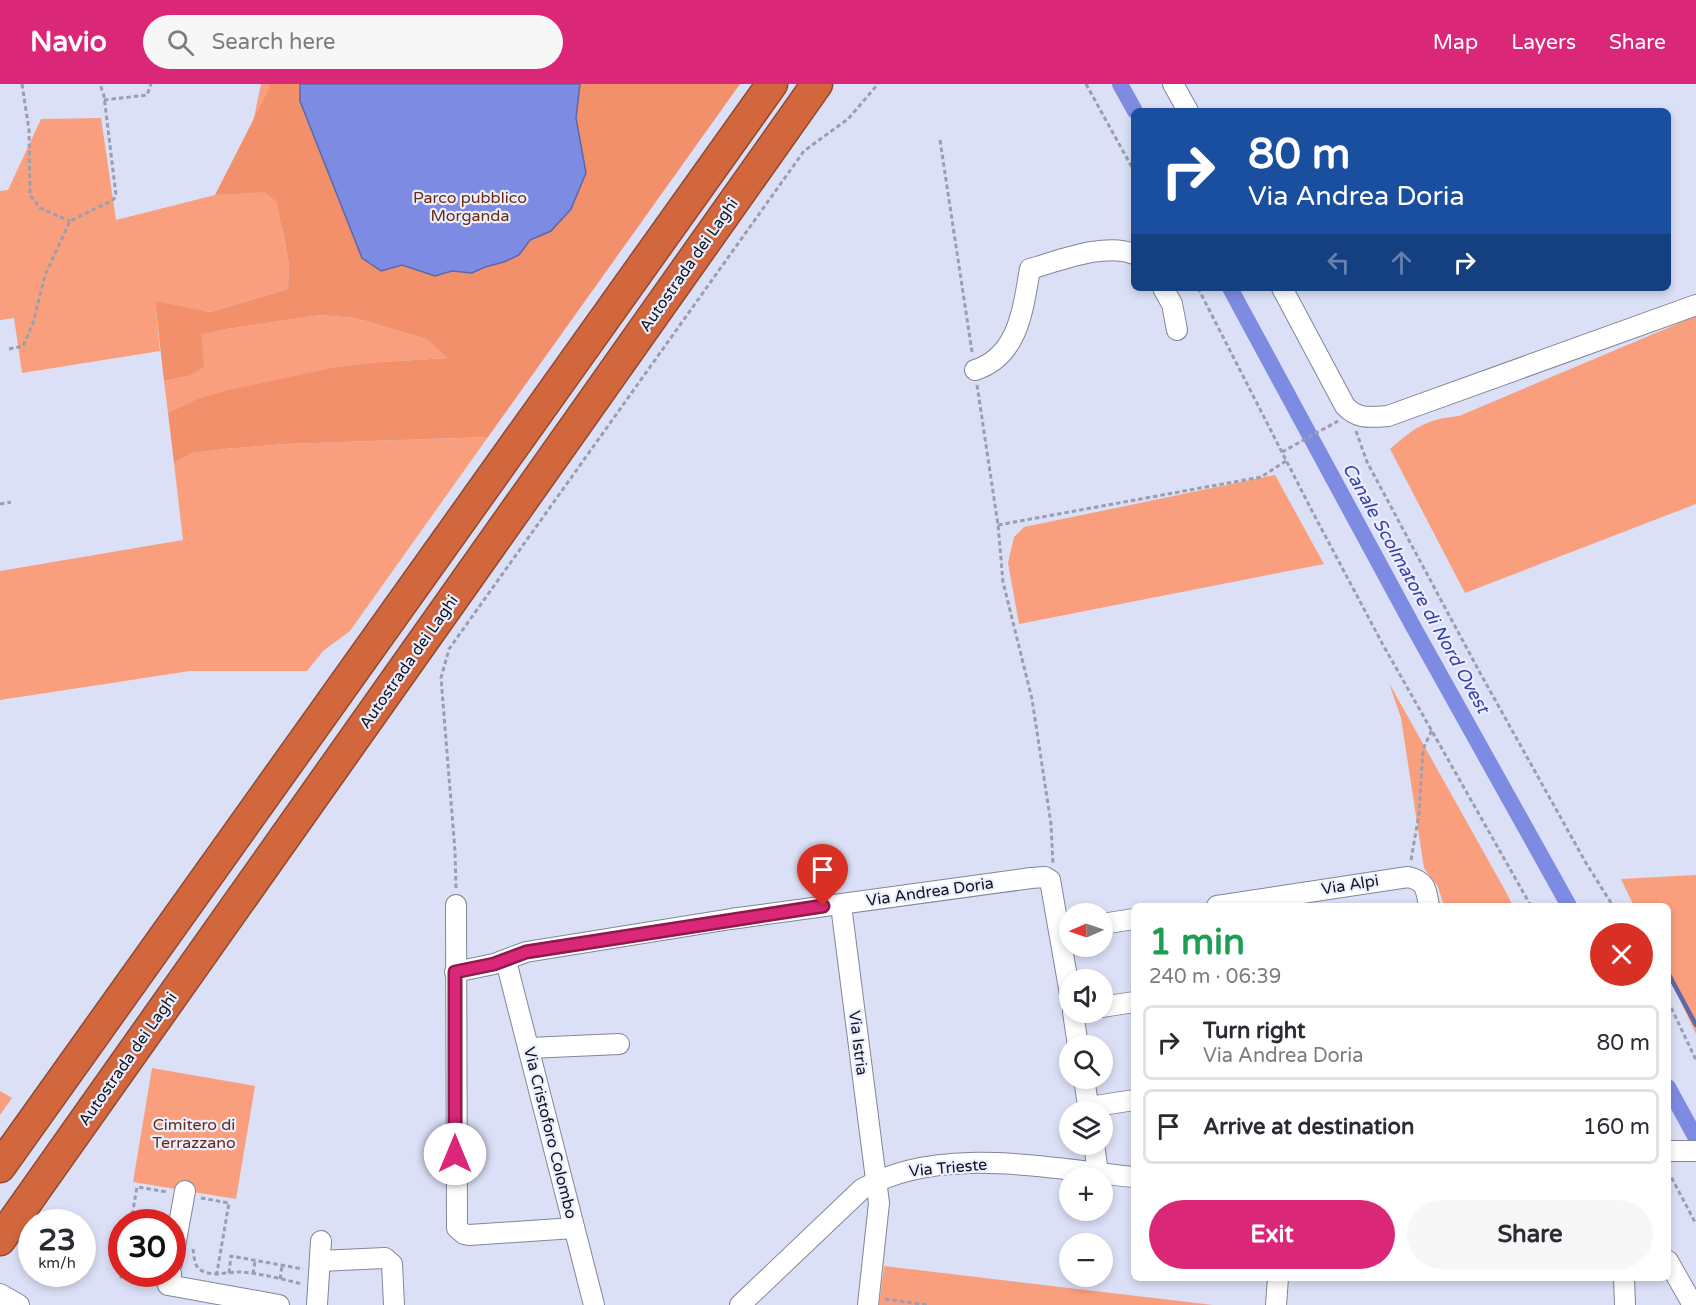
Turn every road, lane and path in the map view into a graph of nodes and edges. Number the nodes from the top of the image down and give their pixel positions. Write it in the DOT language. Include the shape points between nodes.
graph roads {
  1 [pos="22,84"];
  2 [pos="100,84"];
  3 [pos="151,84"];
  4 [pos="772,84"];
  5 [pos="817,84"];
  6 [pos="878,84"];
  7 [pos="1086,84"];
  8 [pos="1173,84"];
  9 [pos="104,100"];
  10 [pos="1186,108"];
  11 [pos="940,140"];
  12 [pos="1131,166"];
  13 [pos="70,221"];
  14 [pos="1131,253"];
  15 [pos="1165,291"];
  16 [pos="1200,291"];
  17 [pos="1284,291"];
  18 [pos="1696,305"];
  19 [pos="1177,330"];
  20 [pos="9,350"];
  21 [pos="975,370"];
  22 [pos="1353,414"];
  23 [pos="1333,424"];
  24 [pos="1282,452"];
  25 [pos="1286,461"];
  26 [pos="11,502"];
  27 [pos="0,504"];
  28 [pos="998,525"];
  29 [pos="1432,730"];
  30 [pos="1408,877"];
  31 [pos="1050,880"];
  32 [pos="1237,903"];
  33 [pos="1428,903"];
  34 [pos="1529,903"];
  35 [pos="1612,903"];
  36 [pos="456,905"];
  37 [pos="841,905"];
  38 [pos="1059,912"];
  39 [pos="1131,919"];
  40 [pos="1113,922"];
  41 [pos="506,961"];
  42 [pos="455,972"];
  43 [pos="1131,1002"];
  44 [pos="1113,1005"];
  45 [pos="1671,1007"];
  46 [pos="618,1044"];
  47 [pos="529,1048"];
  48 [pos="1696,1060"];
  49 [pos="1131,1101"];
  50 [pos="1113,1104"];
  51 [pos="1671,1151"];
  52 [pos="1696,1151"];
  53 [pos="0,1167"];
  54 [pos="1059,1170"];
  55 [pos="1113,1175"];
  56 [pos="1131,1177"];
  57 [pos="1671,1177"];
  58 [pos="875,1181"];
  59 [pos="185,1191"];
  60 [pos="182,1209"];
  61 [pos="1696,1224"];
  62 [pos="574,1228"];
  63 [pos="186,1238"];
  64 [pos="0,1240"];
  65 [pos="321,1241"];
  66 [pos="255,1261"];
  67 [pos="282,1266"];
  68 [pos="314,1266"];
  69 [pos="1671,1266"];
  70 [pos="229,1273"];
  71 [pos="253,1274"];
  72 [pos="280,1279"];
  73 [pos="1278,1281"];
  74 [pos="1624,1281"];
  75 [pos="186,1283"];
  76 [pos="302,1284"];
  77 [pos="873,1301"];
  78 [pos="279,1305"];
  79 [pos="317,1305"];
  80 [pos="394,1305"];
  81 [pos="594,1305"];
  82 [pos="740,1305"];
  83 [pos="928,1305"];
  84 [pos="1276,1305"];
  85 [pos="1624,1305"];
  86 [pos="1693,1305"];
  1 -- 13 [label="path" via="29,130 30,195 40,208"];
  2 -- 9 [label="path"];
  3 -- 9 [label="path" via="147,95"];
  4 -- 53 [label="highway"];
  5 -- 64 [label="highway, Autostrada dei Laghi"];
  6 -- 36 [label="path" via="848,119 804,151 449,650 441,678"];
  7 -- 12 [label="path"];
  8 -- 10 [label="street"];
  9 -- 13 [label="path" via="116,195 114,200"];
  11 -- 21 [label="path"];
  13 -- 20 [label="path" via="45,274 23,346"];
  14 -- 21 [label="street" via="1100,250 1030,269 1022,316 1006,351"];
  15 -- 19 [label="street" via="1172,304"];
  16 -- 24 [label="path"];
  17 -- 22 [label="street" via="1345,406"];
  18 -- 22 [label="street" via="1388,416"];
  21 -- 28 [label="path"];
  22 -- 35 [label="path" via="1366,462 1490,691"];
  23 -- 24 [label="path"];
  24 -- 25 [label="path"];
  25 -- 28 [label="path" via="1261,477"];
  25 -- 29 [label="path"];
  26 -- 27 [label="path"];
  28 -- 31 [label="path" via="1003,582 1032,699 1049,813 1054,860"];
  29 -- 30 [label="path" via="1424,750 1419,814"];
  29 -- 34 [label="path"];
  30 -- 32 [label="street, Via Alpi"];
  30 -- 33 [label="street" via="1425,886"];
  31 -- 37 [label="street, Via Andrea Doria" via="1031,878"];
  31 -- 38 [label="street"];
  36 -- 42 [label="street"];
  37 -- 41 [label="street, Via Andrea Doria" via="526,952"];
  37 -- 58 [label="street, Via Istria"];
  39 -- 40 [label="street"];
  41 -- 42 [label="street, Via Andrea Doria"];
  41 -- 47 [label="street, Via Cristoforo Colombo"];
  42 -- 62 [label="street" via="457,1228 469,1235"];
  43 -- 44 [label="street"];
  45 -- 48 [label="path"];
  46 -- 47 [label="street"];
  47 -- 62 [label="street, Via Cristoforo Colombo"];
  49 -- 50 [label="street"];
  51 -- 52 [label="street"];
  54 -- 58 [label="street, Via Trieste" via="970,1163 913,1169"];
  55 -- 56 [label="street, Via Trieste"];
  57 -- 61 [label="path"];
  58 -- 77 [label="street, Via Istria" via="878,1211"];
  58 -- 82 [label="street, Via Trieste" via="862,1188"];
  59 -- 60 [label="street"];
  62 -- 81 [label="street, Via Cristoforo Colombo"];
  63 -- 70 [label="path" via="200,1269"];
  65 -- 68 [label="street"];
  66 -- 67 [label="path"];
  66 -- 70 [label="path" via="231,1256"];
  66 -- 71 [label="path"];
  67 -- 68 [label="path"];
  67 -- 72 [label="path"];
  68 -- 79 [label="street"];
  68 -- 80 [label="street" via="385,1258 392,1264"];
  69 -- 86 [label="street"];
  70 -- 71 [label="path"];
  71 -- 72 [label="path"];
  72 -- 76 [label="path"];
  73 -- 84 [label="street"];
  74 -- 85 [label="street"];
  75 -- 78 [label="street"];
  77 -- 83 [label="path"];
}
